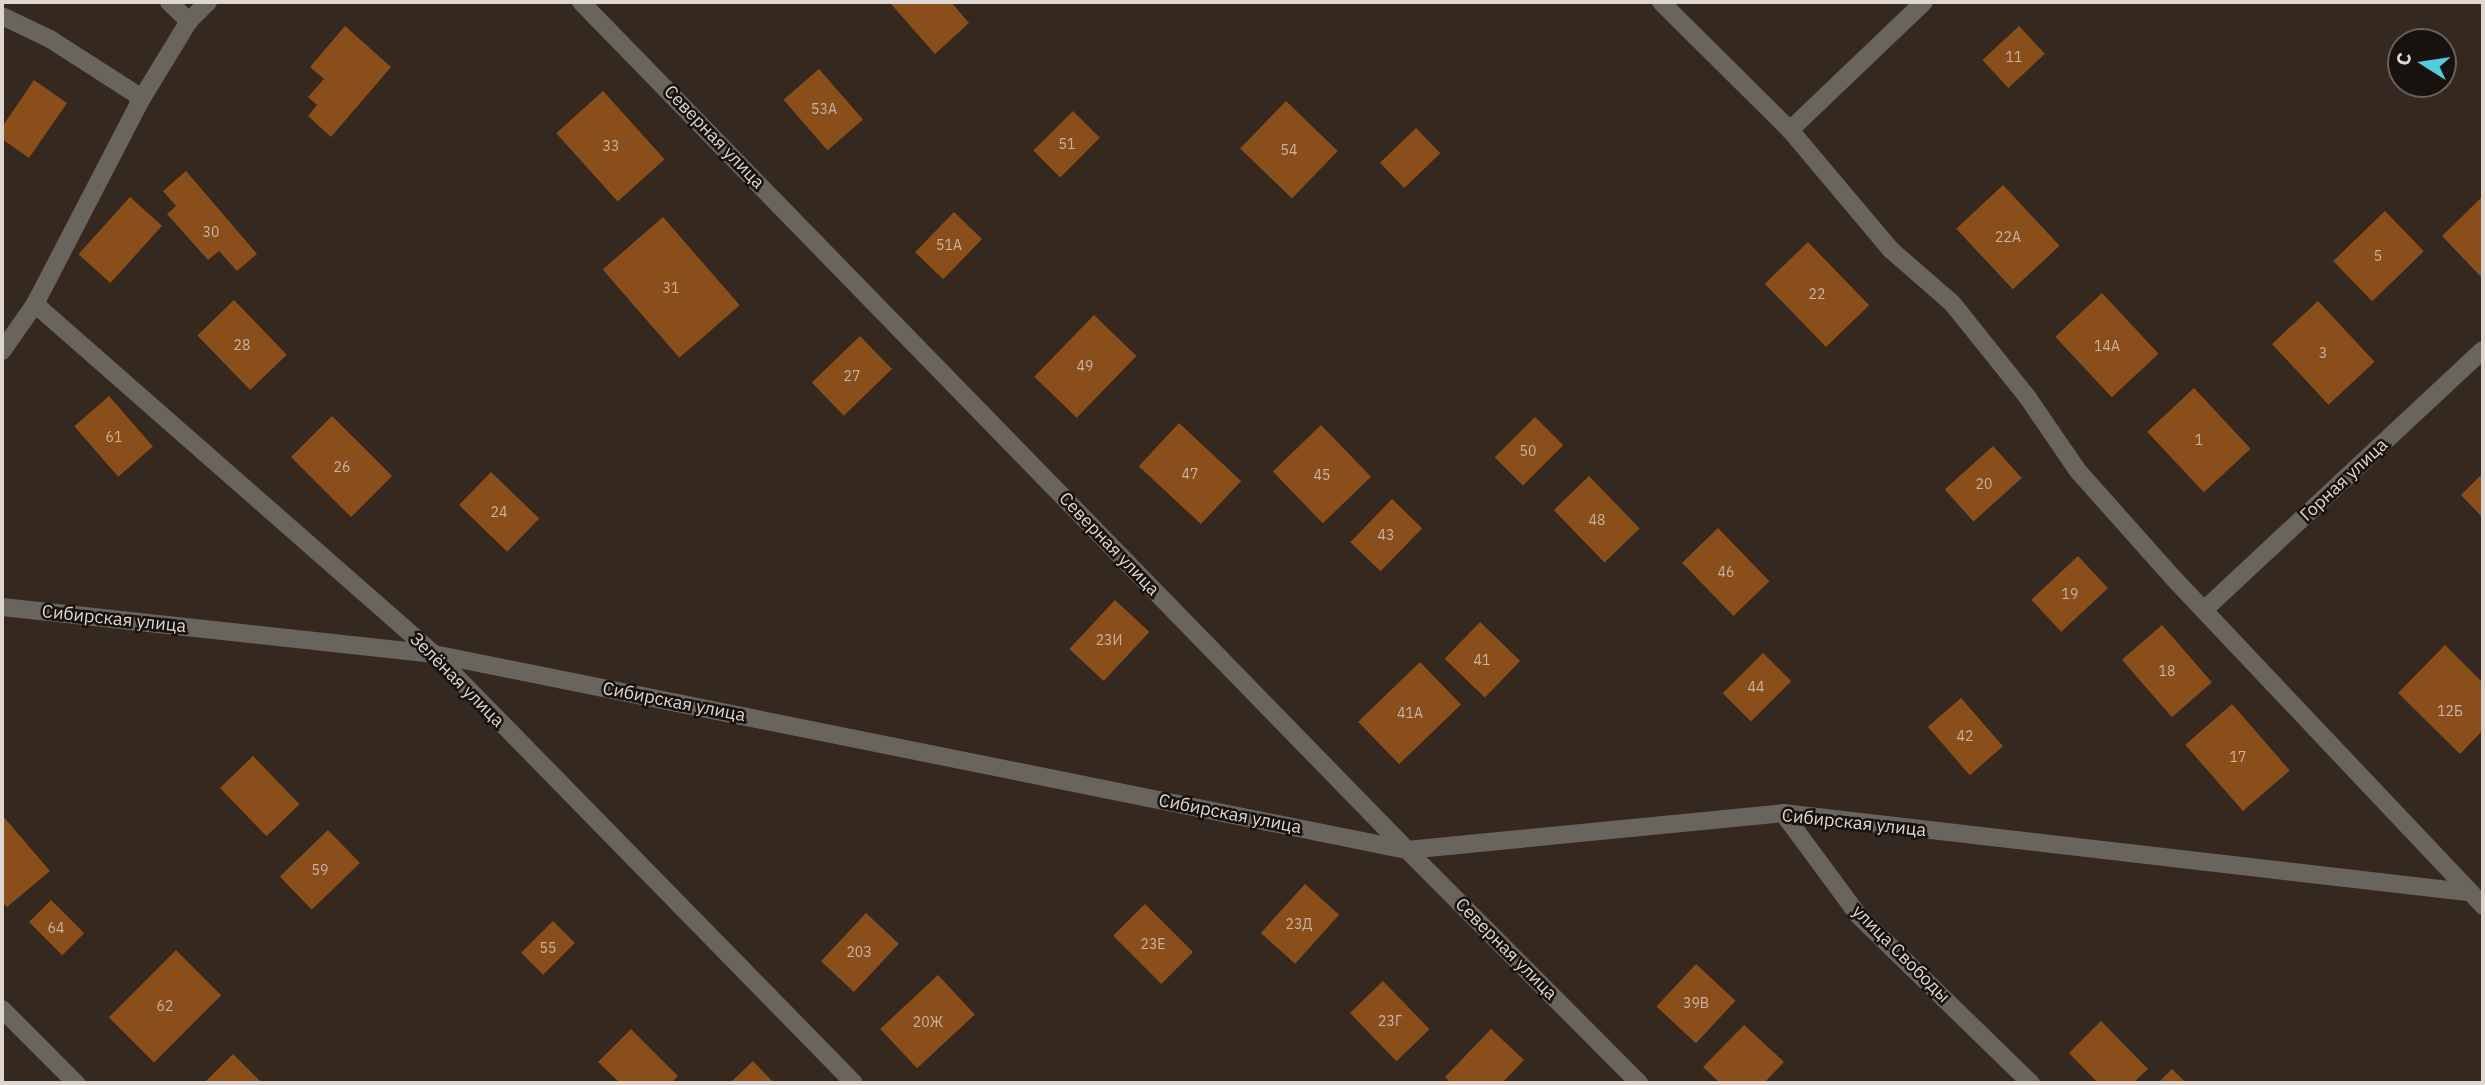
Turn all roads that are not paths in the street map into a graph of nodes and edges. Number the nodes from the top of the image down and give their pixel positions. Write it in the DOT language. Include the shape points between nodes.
graph roads {
  1 [pos="169,2"];
  2 [pos="208,2"];
  3 [pos="582,2"];
  4 [pos="1661,2"];
  5 [pos="1924,2"];
  6 [pos="2,16"];
  7 [pos="189,21"];
  8 [pos="142,98"];
  9 [pos="1790,130"];
  10 [pos="35,303"];
  11 [pos="2483,350"];
  12 [pos="2,351"];
  13 [pos="2,607"];
  14 [pos="2204,610"];
  15 [pos="434,654"];
  16 [pos="1783,813"];
  17 [pos="1407,850"];
  18 [pos="2467,892"];
  19 [pos="2483,906"];
  20 [pos="2,1009"];
  21 [pos="76,1083"];
  22 [pos="854,1083"];
  23 [pos="1639,1083"];
  24 [pos="2031,1083"];
  1 -- 7 [label="street"];
  2 -- 7 [label="street"];
  3 -- 17 [label="street, Северная улица"];
  4 -- 9 [label="street"];
  5 -- 9 [label="street"];
  6 -- 8 [label="street" via="50,39"];
  7 -- 8 [label="street"];
  8 -- 10 [label="street"];
  9 -- 14 [label="street" via="1891,250 1952,303 2028,398 2078,471"];
  10 -- 12 [label="street"];
  10 -- 15 [label="street, Зелёная улица"];
  11 -- 14 [label="street, Горная улица"];
  13 -- 15 [label="street, Сибирская улица"];
  14 -- 18 [label="street"];
  15 -- 17 [label="street, Сибирская улица"];
  15 -- 22 [label="street, Зелёная улица"];
  16 -- 17 [label="street, Сибирская улица"];
  16 -- 18 [label="street, Сибирская улица"];
  16 -- 24 [label="street, улица Свободы" via="1859,916"];
  17 -- 23 [label="street, Северная улица"];
  18 -- 19 [label="street"];
  20 -- 21 [label="street"];
}
